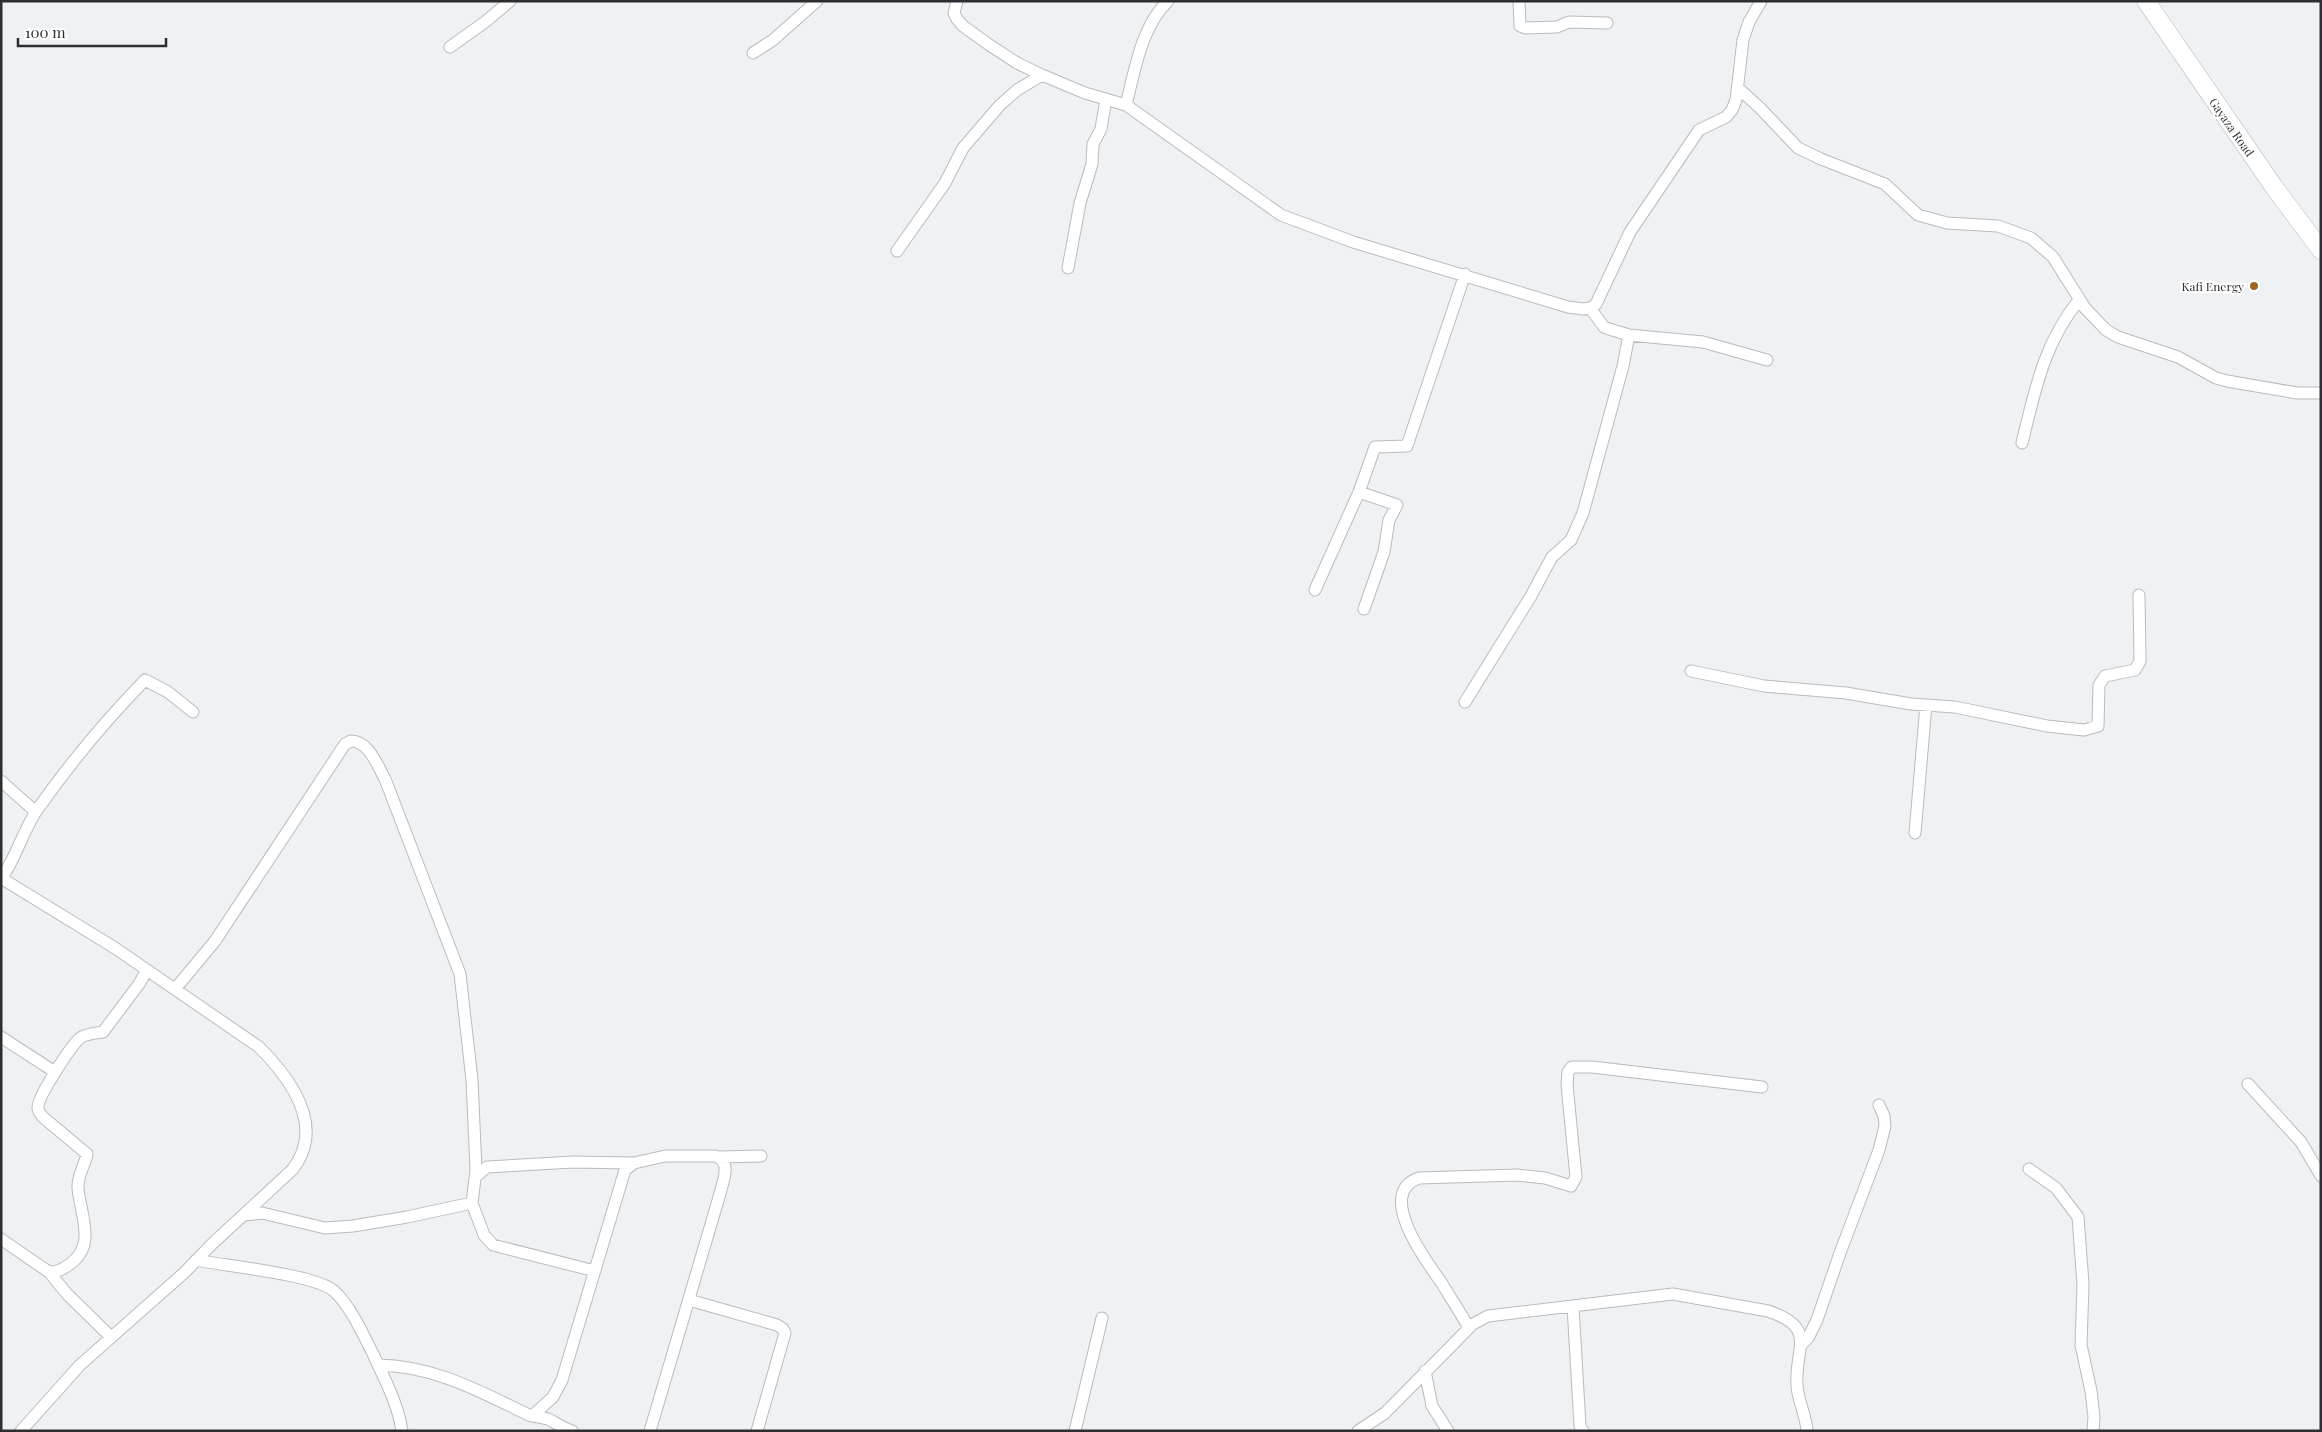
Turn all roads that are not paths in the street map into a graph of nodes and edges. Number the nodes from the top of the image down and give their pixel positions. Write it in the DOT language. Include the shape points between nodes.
graph roads {
  1 [pos="510,1"];
  2 [pos="817,1"];
  3 [pos="957,1"];
  4 [pos="1168,1"];
  5 [pos="1519,1"];
  6 [pos="1761,1"];
  7 [pos="2146,1"];
  8 [pos="1607,23"];
  9 [pos="450,47"];
  10 [pos="753,53"];
  11 [pos="1042,75"];
  12 [pos="1738,88"];
  13 [pos="1106,99"];
  14 [pos="1126,105"];
  15 [pos="2321,250"];
  16 [pos="897,251"];
  17 [pos="1068,268"];
  18 [pos="1465,274"];
  19 [pos="2080,300"];
  20 [pos="1590,308"];
  21 [pos="1629,335"];
  22 [pos="1768,360"];
  23 [pos="2321,393"];
  24 [pos="2022,443"];
  25 [pos="1359,492"];
  26 [pos="1316,590"];
  27 [pos="2140,595"];
  28 [pos="1364,609"];
  29 [pos="1691,672"];
  30 [pos="1465,702"];
  31 [pos="1926,705"];
  32 [pos="193,712"];
  33 [pos="1,781"];
  34 [pos="36,812"];
  35 [pos="1915,833"];
  36 [pos="1,878"];
  37 [pos="147,970"];
  38 [pos="175,988"];
  39 [pos="1,1037"];
  40 [pos="55,1072"];
  41 [pos="2248,1084"];
  42 [pos="1762,1087"];
  43 [pos="1879,1105"];
  44 [pos="761,1156"];
  45 [pos="720,1158"];
  46 [pos="634,1162"];
  47 [pos="2029,1169"];
  48 [pos="2321,1176"];
  49 [pos="475,1177"];
  50 [pos="472,1202"];
  51 [pos="245,1215"];
  52 [pos="1,1239"];
  53 [pos="196,1260"];
  54 [pos="594,1271"];
  55 [pos="49,1272"];
  56 [pos="689,1300"];
  57 [pos="1574,1306"];
  58 [pos="1102,1318"];
  59 [pos="1469,1328"];
  60 [pos="111,1337"];
  61 [pos="1802,1344"];
  62 [pos="378,1366"];
  63 [pos="1425,1371"];
  64 [pos="532,1416"];
  65 [pos="21,1431"];
  66 [pos="402,1431"];
  67 [pos="572,1431"];
  68 [pos="650,1431"];
  69 [pos="757,1431"];
  70 [pos="1075,1431"];
  71 [pos="1358,1431"];
  72 [pos="1448,1431"];
  73 [pos="1582,1431"];
  74 [pos="1807,1431"];
  75 [pos="2093,1431"];
  1 -- 9 [label="street"];
  2 -- 10 [label="street" via="773,40"];
  3 -- 11 [label="street" via="954,13 963,26 1017,63"];
  4 -- 14 [label="street" via="1149,28"];
  5 -- 8 [label="street" via="1520,26 1525,28 1569,22"];
  6 -- 12 [label="street" via="1743,40"];
  7 -- 15 [label="main road, Gayaza Road"];
  11 -- 13 [label="street"];
  11 -- 16 [label="street" via="1000,105 963,148 945,183"];
  12 -- 19 [label="street" via="1798,148 1885,184 1918,215 1947,223 1998,226 2031,238 2053,257"];
  12 -- 20 [label="street" via="1732,110 1726,117 1699,130 1638,218 1600,298"];
  13 -- 14 [label="street"];
  13 -- 17 [label="street" via="1093,144 1092,164 1080,203"];
  14 -- 18 [label="street" via="1281,215 1353,242"];
  18 -- 20 [label="street" via="1568,307"];
  18 -- 25 [label="street" via="1407,446 1375,447"];
  19 -- 23 [label="street" via="2106,330 2118,337 2178,357 2216,378 2245,386"];
  19 -- 24 [label="street" via="2068,314 2045,357"];
  20 -- 21 [label="street" via="1604,326"];
  21 -- 22 [label="street" via="1703,342"];
  21 -- 30 [label="street" via="1583,513 1571,540 1552,557"];
  25 -- 26 [label="street"];
  25 -- 28 [label="street" via="1397,505 1389,520 1384,552"];
  27 -- 31 [label="street" via="2140,661 2135,670 2105,676 2099,685 2098,726 2084,730 2047,726 1955,707"];
  29 -- 31 [label="street" via="1764,686"];
  31 -- 35 [label="street"];
  32 -- 34 [label="street" via="168,692 145,680 119,707"];
  33 -- 34 [label="street"];
  34 -- 36 [label="street"];
  36 -- 37 [label="street"];
  37 -- 38 [label="street"];
  37 -- 40 [label="street" via="102,1032 82,1036"];
  38 -- 49 [label="street" via="214,941 345,744 360,742 385,779 460,974 472,1080"];
  38 -- 51 [label="street" via="271,1059 288,1083 306,1119 307,1144 301,1160"];
  39 -- 40 [label="street"];
  40 -- 55 [label="street" via="38,1108 44,1118 87,1154 78,1186 85,1246 72,1262 57,1272"];
  41 -- 48 [label="street" via="2301,1142"];
  42 -- 59 [label="street" via="1572,1067 1568,1072 1567,1086 1576,1177 1571,1186 1545,1178 1517,1175 1419,1178 1409,1182 1403,1190 1402,1206 1416,1246"];
  43 -- 61 [label="street" via="1885,1126 1879,1150 1818,1320"];
  44 -- 45 [label="street"];
  45 -- 46 [label="street" via="665,1156"];
  45 -- 56 [label="street" via="724,1162 725,1174"];
  46 -- 49 [label="street" via="487,1167"];
  46 -- 54 [label="street" via="625,1170"];
  47 -- 75 [label="street" via="2056,1188 2078,1217 2083,1284 2081,1345 2091,1391"];
  49 -- 50 [label="street"];
  50 -- 51 [label="street" via="407,1217 325,1228 262,1213"];
  50 -- 54 [label="street" via="484,1235 493,1245"];
  51 -- 53 [label="street"];
  52 -- 55 [label="street"];
  53 -- 60 [label="street"];
  53 -- 62 [label="street" via="266,1271 328,1286 344,1303"];
  54 -- 64 [label="street" via="562,1380 553,1397"];
  55 -- 60 [label="street"];
  56 -- 68 [label="street"];
  56 -- 69 [label="street" via="783,1329"];
  57 -- 59 [label="street" via="1488,1316 1480,1318"];
  57 -- 61 [label="street" via="1684,1295 1783,1316 1792,1324"];
  57 -- 73 [label="street"];
  58 -- 70 [label="street"];
  59 -- 63 [label="street"];
  60 -- 65 [label="street" via="80,1365"];
  61 -- 74 [label="street" via="1797,1386"];
  62 -- 64 [label="street" via="431,1372 476,1388"];
  62 -- 66 [label="street" via="398,1411"];
  63 -- 71 [label="street" via="1385,1413"];
  63 -- 72 [label="street" via="1432,1406"];
  64 -- 67 [label="street"];
}
